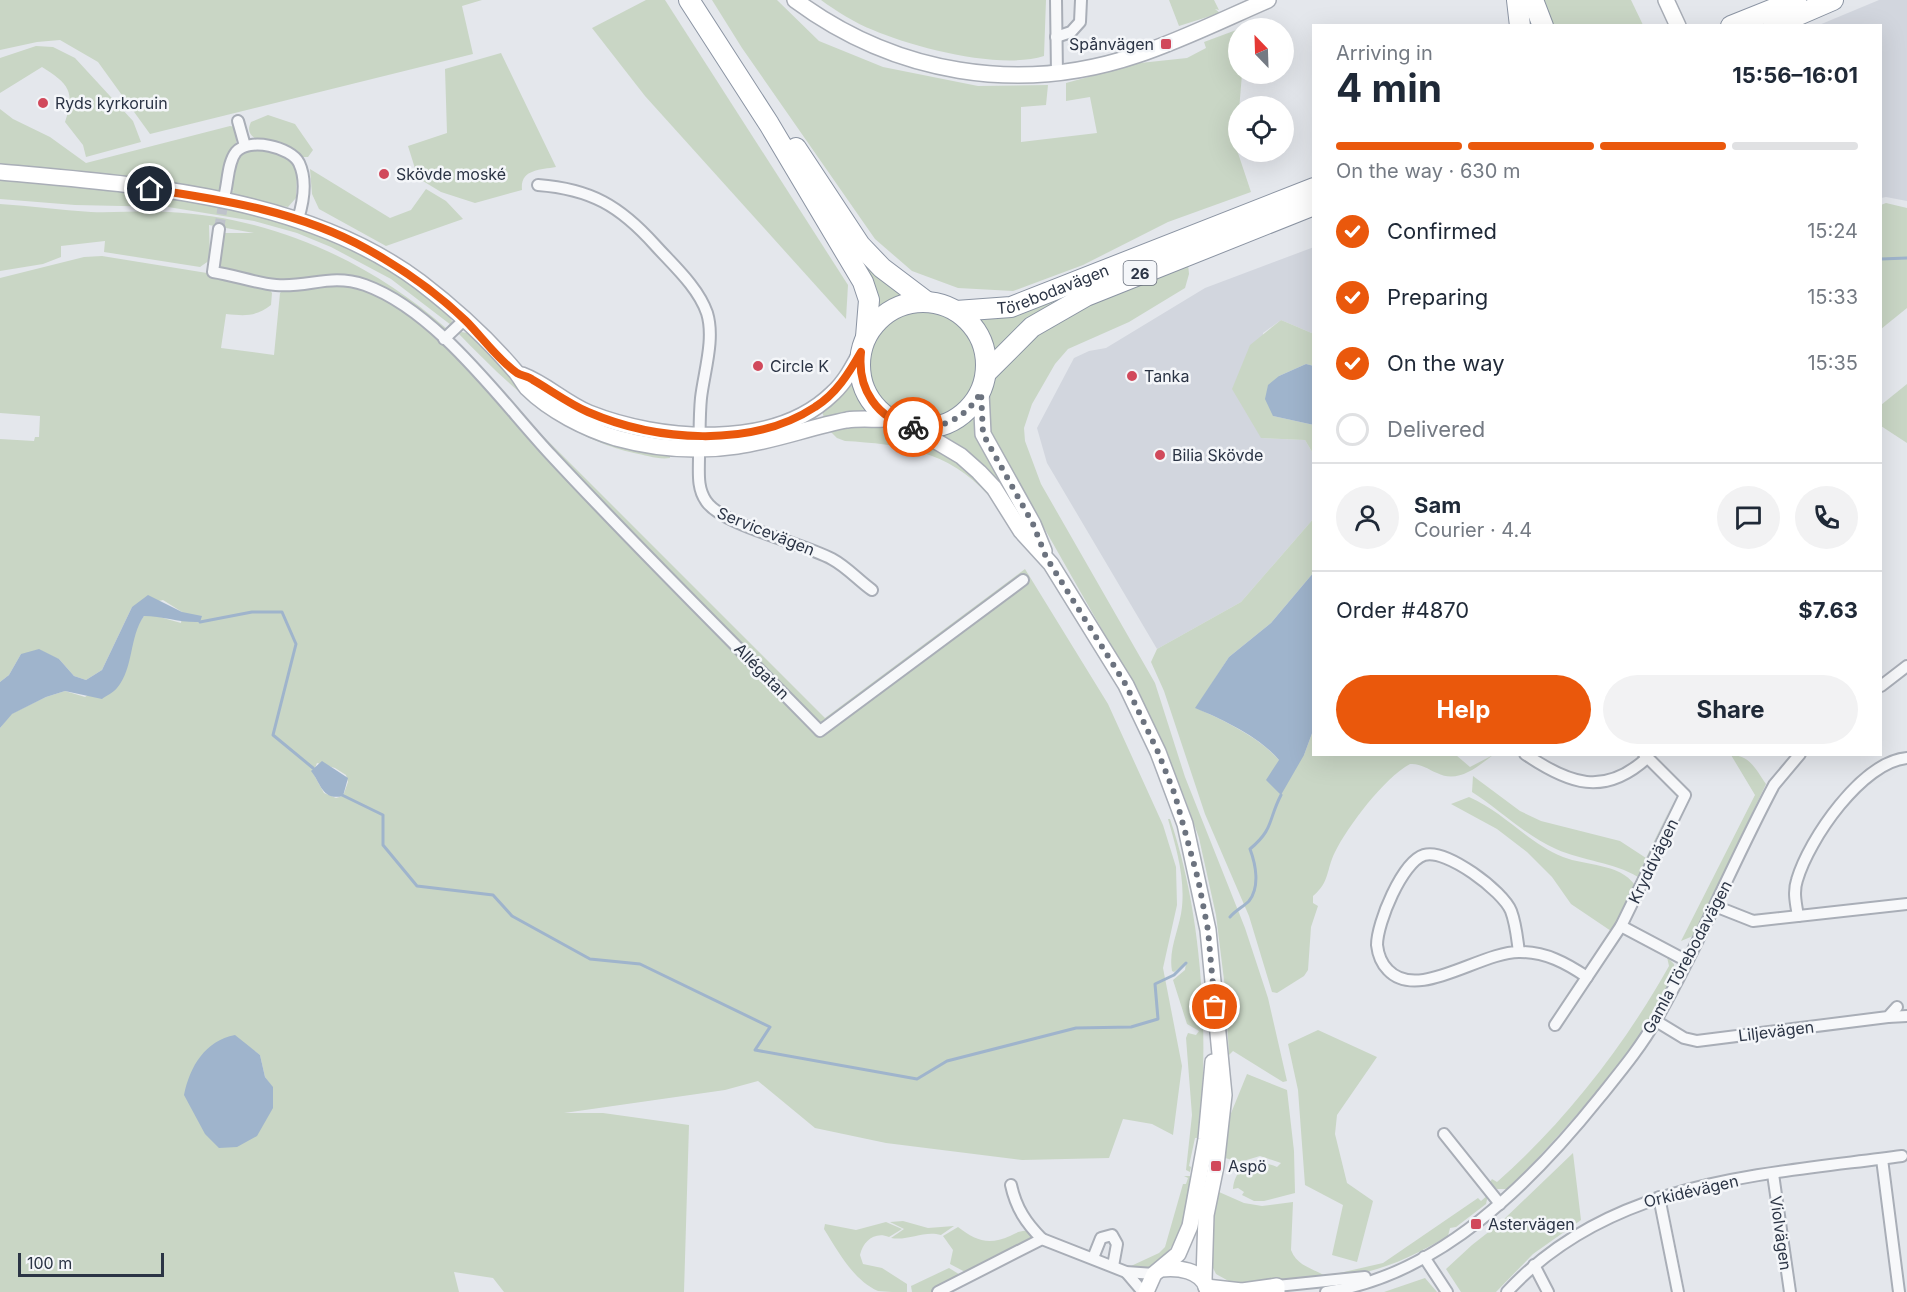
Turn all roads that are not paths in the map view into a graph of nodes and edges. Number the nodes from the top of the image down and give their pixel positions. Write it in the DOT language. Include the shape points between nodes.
graph roads {
  1 [pos="689,0"];
  2 [pos="700,0"];
  3 [pos="795,0"];
  4 [pos="1056,0"];
  5 [pos="1081,0"];
  6 [pos="1268,0"];
  7 [pos="1517,0"];
  8 [pos="1533,0"];
  9 [pos="1666,0"];
  10 [pos="1796,0"];
  11 [pos="1833,0"];
  12 [pos="1521,24"];
  13 [pos="1542,24"];
  14 [pos="1677,24"];
  15 [pos="1736,24"];
  16 [pos="1778,24"];
  17 [pos="1056,37"];
  18 [pos="1057,74"];
  19 [pos="238,121"];
  20 [pos="245,146"];
  21 [pos="0,172"];
  22 [pos="538,185"];
  23 [pos="1312,189"];
  24 [pos="225,193"];
  25 [pos="1312,206"];
  26 [pos="298,219"];
  27 [pos="219,229"];
  28 [pos="927,302"];
  29 [pos="956,311"];
  30 [pos="464,320"];
  31 [pos="444,339"];
  32 [pos="863,346"];
  33 [pos="986,373"];
  34 [pos="981,392"];
  35 [pos="890,419"];
  36 [pos="914,428"];
  37 [pos="700,442"];
  38 [pos="1046,557"];
  39 [pos="1023,580"];
  40 [pos="872,590"];
  41 [pos="1907,666"];
  42 [pos="1882,685"];
  43 [pos="1528,756"];
  44 [pos="1646,756"];
  45 [pos="1798,756"];
  46 [pos="1907,758"];
  47 [pos="1907,903"];
  48 [pos="1715,906"];
  49 [pos="1798,916"];
  50 [pos="1621,926"];
  51 [pos="1519,951"];
  52 [pos="1687,961"];
  53 [pos="1587,977"];
  54 [pos="1898,1007"];
  55 [pos="1907,1016"];
  56 [pos="1888,1017"];
  57 [pos="1656,1021"];
  58 [pos="1555,1025"];
  59 [pos="1216,1036"];
  60 [pos="1444,1134"];
  61 [pos="1902,1156"];
  62 [pos="1882,1159"];
  63 [pos="1773,1174"];
  64 [pos="1011,1185"];
  65 [pos="1659,1197"];
  66 [pos="1500,1204"];
  67 [pos="1042,1239"];
  68 [pos="1424,1257"];
  69 [pos="1093,1258"];
  70 [pos="1534,1265"];
  71 [pos="1113,1266"];
  72 [pos="1158,1271"];
  73 [pos="1126,1272"];
  74 [pos="1384,1275"];
  75 [pos="1206,1286"];
  76 [pos="1277,1289"];
  77 [pos="938,1292"];
  78 [pos="1144,1292"];
  79 [pos="1326,1292"];
  80 [pos="1447,1292"];
  81 [pos="1507,1292"];
  82 [pos="1548,1292"];
  83 [pos="1678,1292"];
  84 [pos="1790,1292"];
  85 [pos="1899,1292"];
  1 -- 32 [label="highway, 26" via="863,282 869,300"];
  2 -- 28 [label="highway, 26" via="860,245"];
  3 -- 18 [label="main road" via="840,31 911,60 984,76"];
  4 -- 17 [label="street"];
  5 -- 17 [label="street" via="1080,22 1071,32"];
  6 -- 18 [label="main road" via="1137,55"];
  7 -- 12 [label="highway"];
  8 -- 13 [label="highway"];
  9 -- 14 [label="main road"];
  10 -- 15 [label="highway"];
  11 -- 16 [label="highway"];
  17 -- 18 [label="street"];
  19 -- 20 [label="street"];
  20 -- 24 [label="street" via="232,159"];
  20 -- 26 [label="street" via="279,149 296,158 303,186"];
  21 -- 26 [label="main road" via="189,195"];
  22 -- 37 [label="street, Servicevägen" via="588,195 624,212 702,302 710,329"];
  23 -- 29 [label="highway, Törebodavägen / 26" via="1011,307"];
  25 -- 33 [label="highway, Törebodavägen / 26" via="1086,296 1032,327"];
  26 -- 30 [label="main road" via="386,260 421,282"];
  27 -- 31 [label="street" via="213,272 275,285 337,278 366,285 397,301"];
  28 -- 29 [label="highway, 26"];
  28 -- 32 [label="highway, 26" via="906,304 886,314"];
  29 -- 33 [label="highway, 26" via="981,338"];
  30 -- 31 [label="street"];
  30 -- 37 [label="main road" via="526,387 583,425 643,444"];
  31 -- 39 [label="street, Allégatan" via="820,731"];
  32 -- 35 [label="highway, 26" via="860,372 865,390"];
  32 -- 37 [label="main road" via="833,393 801,415 767,428"];
  33 -- 34 [label="highway, 26"];
  34 -- 36 [label="highway, 26" via="966,412 953,421 938,427"];
  34 -- 38 [label="main road" via="983,434 1033,524"];
  35 -- 36 [label="highway, 26"];
  35 -- 37 [label="main road" via="847,420 738,446"];
  36 -- 38 [label="main road" via="961,456 979,472 1021,531"];
  37 -- 40 [label="street, Servicevägen" via="699,487 711,508 736,522 835,560"];
  38 -- 59 [label="main road" via="1126,685 1175,795 1192,850 1208,930"];
  41 -- 42 [label="street"];
  43 -- 44 [label="street" via="1543,766 1592,784 1628,774"];
  44 -- 50 [label="street, Kryddvägen" via="1685,795"];
  45 -- 48 [label="street, Gamla Törebodavägen" via="1774,784"];
  46 -- 49 [label="street" via="1896,759 1874,772 1827,821 1796,880"];
  47 -- 49 [label="street"];
  48 -- 49 [label="street" via="1753,921"];
  48 -- 52 [label="street, Gamla Törebodavägen"];
  50 -- 52 [label="street"];
  50 -- 53 [label="street, Kryddvägen"];
  51 -- 51 [label="street" via="1511,911 1502,896 1439,854 1414,861 1383,916 1377,945 1386,968 1413,982 1427,981 1484,958"];
  51 -- 53 [label="street" via="1551,957"];
  52 -- 57 [label="street, Gamla Törebodavägen"];
  53 -- 58 [label="street, Kryddvägen"];
  54 -- 56 [label="street"];
  55 -- 56 [label="street, Liljevägen"];
  56 -- 57 [label="street, Liljevägen" via="1697,1041 1684,1038"];
  57 -- 66 [label="street, Gamla Törebodavägen" via="1587,1114"];
  59 -- 72 [label="main road" via="1206,1139 1190,1226 1178,1254"];
  59 -- 75 [label="main road" via="1224,1095 1206,1215"];
  60 -- 66 [label="street"];
  61 -- 62 [label="street, Orkidévägen"];
  62 -- 63 [label="street, Orkidévägen"];
  62 -- 85 [label="street"];
  63 -- 65 [label="street, Orkidévägen"];
  63 -- 84 [label="street, Violvägen"];
  64 -- 67 [label="street" via="1018,1209"];
  65 -- 70 [label="street, Orkidévägen" via="1610,1215"];
  65 -- 83 [label="street"];
  66 -- 68 [label="street, Gamla Törebodavägen"];
  67 -- 69 [label="street"];
  67 -- 77 [label="street"];
  68 -- 74 [label="street, Gamla Törebodavägen"];
  68 -- 80 [label="street"];
  69 -- 71 [label="street"];
  69 -- 71 [label="street" via="1101,1238 1112,1235 1117,1240"];
  70 -- 81 [label="street, Orkidévägen"];
  70 -- 82 [label="street"];
  71 -- 73 [label="street"];
  72 -- 73 [label="street"];
  72 -- 75 [label="main road, Gamla Törebodavägen" via="1181,1269"];
  72 -- 78 [label="main road"];
  73 -- 78 [label="street"];
  74 -- 76 [label="street, Gamla Törebodavägen"];
  74 -- 79 [label="street, Gamla Törebodavägen"];
  75 -- 76 [label="main road, Gamla Törebodavägen" via="1242,1291"];
}
